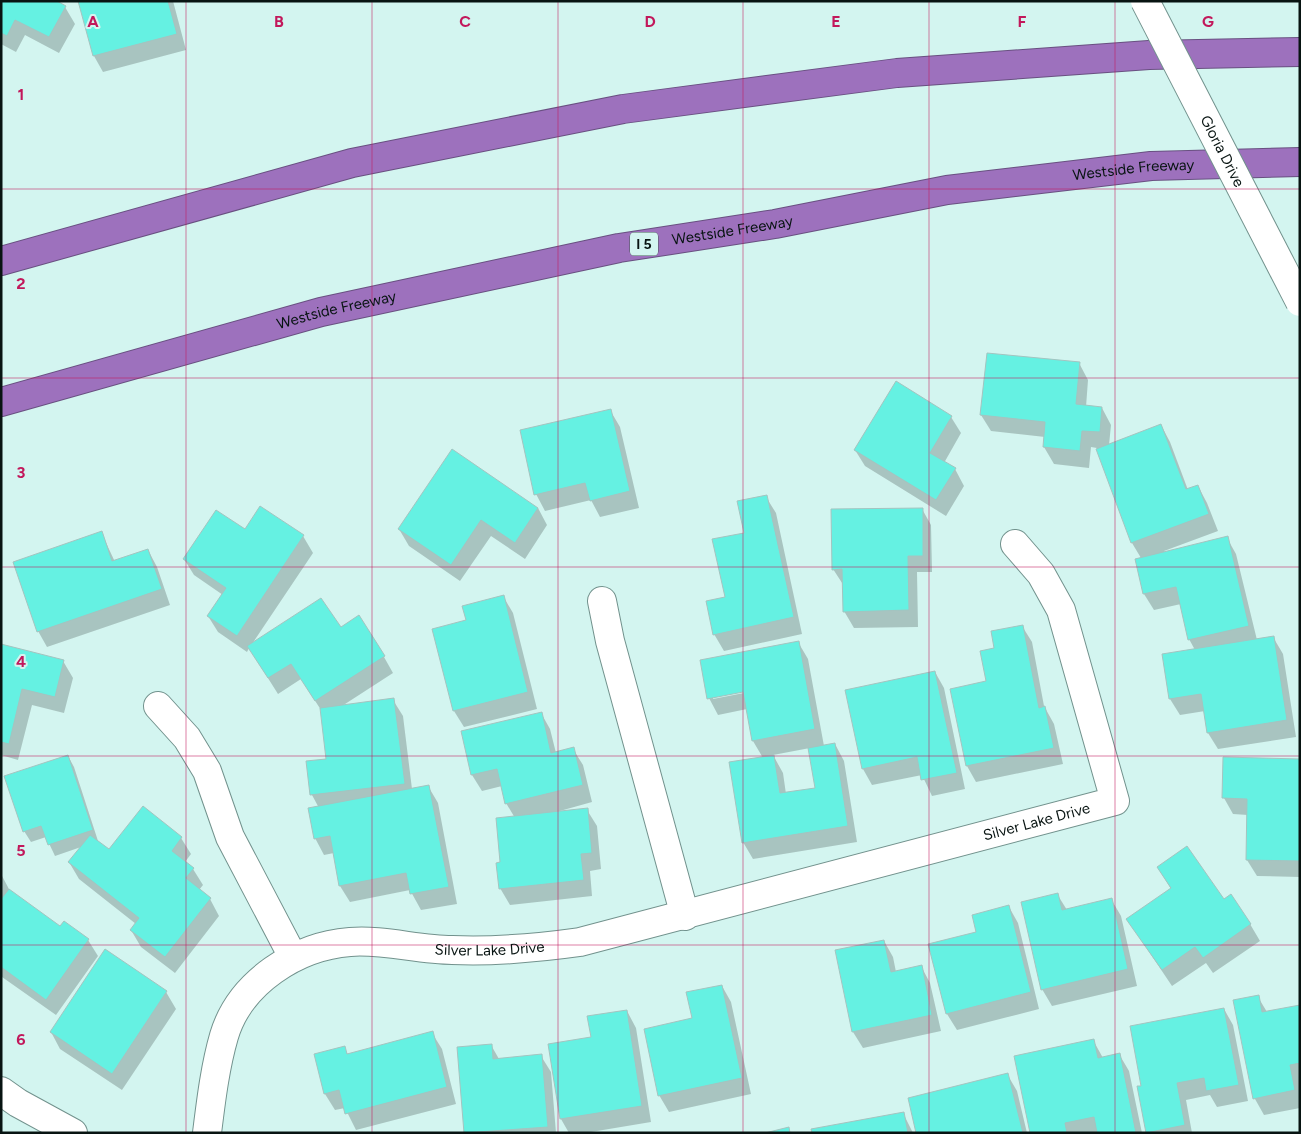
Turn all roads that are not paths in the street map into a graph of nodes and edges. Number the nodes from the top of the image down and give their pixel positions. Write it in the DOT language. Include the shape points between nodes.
graph roads {
  1 [pos="1145,1"];
  2 [pos="1300,52"];
  3 [pos="1300,162"];
  4 [pos="1,261"];
  5 [pos="1300,302"];
  6 [pos="1,402"];
  7 [pos="1015,544"];
  8 [pos="602,601"];
  9 [pos="158,706"];
  10 [pos="685,916"];
  11 [pos="292,958"];
  12 [pos="1,1091"];
  13 [pos="73,1133"];
  14 [pos="207,1133"];
  1 -- 5 [label="street, Gloria Drive, bridge"];
  2 -- 4 [label="highway" via="1149,55 897,73 622,109 352,163"];
  3 -- 6 [label="highway, Westside Freeway / I 5" via="1151,166 956,189 775,224 619,248 321,312"];
  7 -- 10 [label="street, Silver Lake Drive" via="1042,574 1061,610 1115,801"];
  8 -- 10 [label="street" via="610,642"];
  9 -- 11 [label="street" via="187,738 207,770 230,837"];
  10 -- 11 [label="street, Silver Lake Drive" via="580,942 520,950 451,950 352,941 323,946"];
  11 -- 14 [label="street, Silver Lake Drive" via="268,973 242,1002 225,1034"];
  12 -- 13 [label="street"];
}
